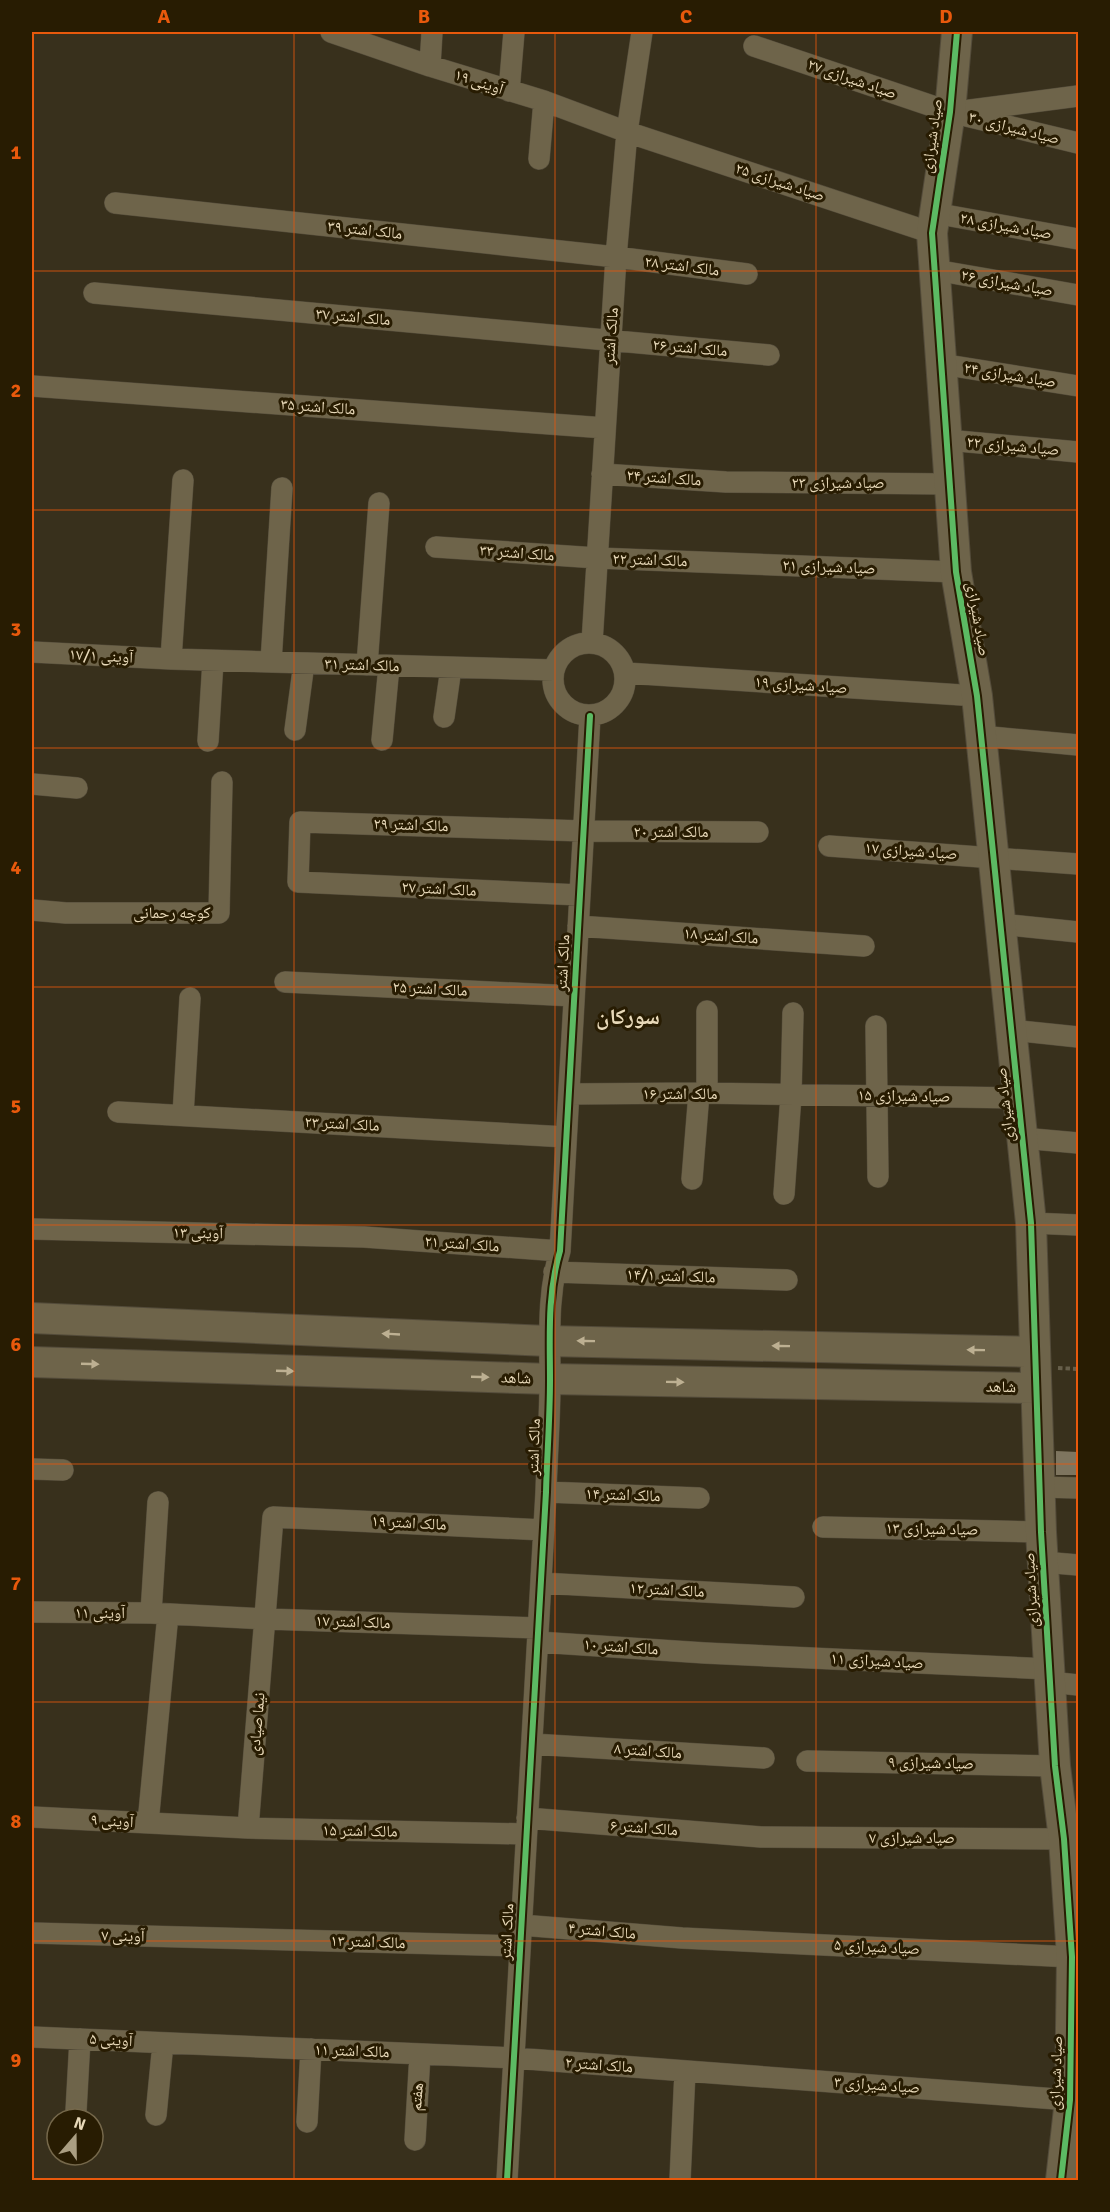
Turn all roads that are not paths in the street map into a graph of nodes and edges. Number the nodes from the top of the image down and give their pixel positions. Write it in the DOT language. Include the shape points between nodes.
graph roads {
  1 [pos="331,32"];
  2 [pos="432,32"];
  3 [pos="514,32"];
  4 [pos="642,32"];
  5 [pos="957,32"];
  6 [pos="754,46"];
  7 [pos="430,66"];
  8 [pos="508,92"];
  9 [pos="1078,96"];
  10 [pos="544,101"];
  11 [pos="950,112"];
  12 [pos="627,132"];
  13 [pos="1078,143"];
  14 [pos="539,159"];
  15 [pos="115,203"];
  16 [pos="933,223"];
  17 [pos="1078,239"];
  18 [pos="616,257"];
  19 [pos="935,270"];
  20 [pos="747,274"];
  21 [pos="94,293"];
  22 [pos="1078,295"];
  23 [pos="611,341"];
  24 [pos="769,356"];
  25 [pos="942,364"];
  26 [pos="32,386"];
  27 [pos="1078,386"];
  28 [pos="605,428"];
  29 [pos="947,440"];
  30 [pos="1078,452"];
  31 [pos="603,474"];
  32 [pos="183,480"];
  33 [pos="726,482"];
  34 [pos="950,484"];
  35 [pos="282,488"];
  36 [pos="379,503"];
  37 [pos="436,547"];
  38 [pos="597,558"];
  39 [pos="703,562"];
  40 [pos="956,572"];
  41 [pos="592,643"];
  42 [pos="32,652"];
  43 [pos="171,659"];
  44 [pos="213,661"];
  45 [pos="271,662"];
  46 [pos="304,663"];
  47 [pos="367,665"];
  48 [pos="389,666"];
  49 [pos="451,668"];
  50 [pos="554,670"];
  51 [pos="626,673"];
  52 [pos="977,696"];
  53 [pos="590,716"];
  54 [pos="444,717"];
  55 [pos="295,730"];
  56 [pos="981,736"];
  57 [pos="382,740"];
  58 [pos="208,741"];
  59 [pos="1078,745"];
  60 [pos="222,782"];
  61 [pos="32,784"];
  62 [pos="77,788"];
  63 [pos="584,831"];
  64 [pos="758,832"];
  65 [pos="829,846"];
  66 [pos="993,857"];
  67 [pos="1078,864"];
  68 [pos="298,882"];
  69 [pos="580,895"];
  70 [pos="32,910"];
  71 [pos="1000,924"];
  72 [pos="578,926"];
  73 [pos="1078,932"];
  74 [pos="864,946"];
  75 [pos="285,982"];
  76 [pos="574,996"];
  77 [pos="190,998"];
  78 [pos="707,1011"];
  79 [pos="793,1013"];
  80 [pos="876,1026"];
  81 [pos="1011,1030"];
  82 [pos="1078,1037"];
  83 [pos="703,1093"];
  84 [pos="568,1094"];
  85 [pos="791,1095"];
  86 [pos="876,1096"];
  87 [pos="1018,1098"];
  88 [pos="118,1112"];
  89 [pos="183,1115"];
  90 [pos="566,1137"];
  91 [pos="1022,1138"];
  92 [pos="1078,1143"];
  93 [pos="878,1177"];
  94 [pos="692,1179"];
  95 [pos="784,1194"];
  96 [pos="1031,1223"];
  97 [pos="1078,1225"];
  98 [pos="32,1229"];
  99 [pos="364,1237"];
  100 [pos="560,1251"];
  101 [pos="554,1272"];
  102 [pos="788,1280"];
  103 [pos="32,1318"];
  104 [pos="548,1341"];
  105 [pos="1035,1352"];
  106 [pos="32,1362"];
  107 [pos="550,1379"];
  108 [pos="1036,1388"];
  109 [pos="32,1469"];
  110 [pos="63,1470"];
  111 [pos="1040,1487"];
  112 [pos="1078,1488"];
  113 [pos="546,1492"];
  114 [pos="699,1498"];
  115 [pos="158,1502"];
  116 [pos="273,1517"];
  117 [pos="823,1527"];
  118 [pos="544,1530"];
  119 [pos="1041,1532"];
  120 [pos="1043,1562"];
  121 [pos="1078,1565"];
  122 [pos="541,1583"];
  123 [pos="794,1597"];
  124 [pos="32,1612"];
  125 [pos="159,1613"];
  126 [pos="266,1619"];
  127 [pos="538,1635"];
  128 [pos="705,1653"];
  129 [pos="1059,1679"];
  130 [pos="532,1744"];
  131 [pos="764,1758"];
  132 [pos="807,1761"];
  133 [pos="1055,1766"];
  134 [pos="32,1817"];
  135 [pos="148,1823"];
  136 [pos="193,1824"];
  137 [pos="527,1826"];
  138 [pos="248,1828"];
  139 [pos="761,1837"];
  140 [pos="1064,1839"];
  141 [pos="1072,1871"];
  142 [pos="521,1925"];
  143 [pos="32,1933"];
  144 [pos="215,1938"];
  145 [pos="682,1938"];
  146 [pos="520,1946"];
  147 [pos="1072,1957"];
  148 [pos="1075,1995"];
  149 [pos="32,2037"];
  150 [pos="80,2039"];
  151 [pos="164,2043"];
  152 [pos="190,2044"];
  153 [pos="311,2049"];
  154 [pos="420,2054"];
  155 [pos="514,2058"];
  156 [pos="685,2071"];
  157 [pos="1074,2101"];
  158 [pos="76,2107"];
  159 [pos="156,2115"];
  160 [pos="307,2122"];
  161 [pos="415,2140"];
  162 [pos="507,2181"];
  163 [pos="680,2181"];
  164 [pos="1061,2181"];
  1 -- 7 [label="street, آوینی ۱۹"];
  2 -- 7 [label="street"];
  3 -- 8 [label="street"];
  4 -- 12 [label="street, مالک اشتر"];
  5 -- 11 [label="street, صیاد شیرازی"];
  6 -- 11 [label="street, صیاد شیرازی ۲۷"];
  7 -- 8 [label="street, آوینی ۱۹"];
  8 -- 10 [label="street, آوینی ۱۹"];
  9 -- 11 [label="street"];
  10 -- 12 [label="street, آوینی ۱۹"];
  10 -- 14 [label="street"];
  11 -- 13 [label="street, صیاد شیرازی ۳۰"];
  11 -- 16 [label="street, صیاد شیرازی"];
  12 -- 16 [label="street, صیاد شیرازی ۲۵"];
  12 -- 18 [label="street, مالک اشتر"];
  15 -- 18 [label="street, مالک اشتر ۳۹"];
  16 -- 17 [label="street, صیاد شیرازی ۲۸"];
  16 -- 19 [label="street, صیاد شیرازی"];
  18 -- 20 [label="street, مالک اشتر ۲۸"];
  18 -- 23 [label="street, مالک اشتر"];
  19 -- 22 [label="street, صیاد شیرازی ۲۶"];
  19 -- 25 [label="street, صیاد شیرازی"];
  21 -- 23 [label="street, مالک اشتر ۳۷"];
  23 -- 24 [label="street, مالک اشتر ۲۶"];
  23 -- 28 [label="street, مالک اشتر"];
  25 -- 27 [label="street, صیاد شیرازی ۲۴"];
  25 -- 29 [label="street, صیاد شیرازی"];
  26 -- 28 [label="street, مالک اشتر ۳۵"];
  28 -- 31 [label="street, مالک اشتر"];
  29 -- 30 [label="street, صیاد شیرازی ۲۲"];
  29 -- 34 [label="street, صیاد شیرازی"];
  31 -- 33 [label="street, مالک اشتر ۲۴"];
  31 -- 38 [label="street, مالک اشتر"];
  32 -- 43 [label="street"];
  33 -- 34 [label="street, صیاد شیرازی ۲۳"];
  34 -- 40 [label="street, صیاد شیرازی"];
  35 -- 45 [label="street"];
  36 -- 47 [label="street"];
  37 -- 38 [label="street, مالک اشتر ۳۳"];
  38 -- 39 [label="street, مالک اشتر ۲۲"];
  38 -- 41 [label="street, مالک اشتر"];
  39 -- 40 [label="street, صیاد شیرازی ۲۱"];
  40 -- 52 [label="street, صیاد شیرازی"];
  41 -- 50 [label="street" via="572,647"];
  41 -- 51 [label="street" via="614,652"];
  42 -- 43 [label="street, آوینی ۱۷/۱"];
  43 -- 44 [label="street, مالک اشتر ۳۱"];
  44 -- 45 [label="street, مالک اشتر ۳۱"];
  44 -- 58 [label="street"];
  45 -- 46 [label="street, مالک اشتر ۳۱"];
  46 -- 47 [label="street, مالک اشتر ۳۱"];
  46 -- 55 [label="street"];
  47 -- 48 [label="street, مالک اشتر ۳۱"];
  48 -- 49 [label="street, مالک اشتر ۳۱"];
  48 -- 57 [label="street"];
  49 -- 50 [label="street, مالک اشتر ۳۱"];
  49 -- 54 [label="street"];
  50 -- 53 [label="street" via="555,692 561,702 569,710"];
  51 -- 52 [label="street, صیاد شیرازی ۱۹"];
  51 -- 53 [label="street" via="626,686 613,707"];
  52 -- 56 [label="street, صیاد شیرازی"];
  53 -- 63 [label="street, مالک اشتر"];
  56 -- 59 [label="street"];
  56 -- 66 [label="street, صیاد شیرازی"];
  60 -- 70 [label="street, کوچه رحمانی" via="219,914"];
  61 -- 62 [label="street"];
  63 -- 64 [label="street, مالک اشتر ۲۰"];
  63 -- 68 [label="street, مالک اشتر ۲۹" via="300,822"];
  63 -- 69 [label="street, مالک اشتر"];
  65 -- 66 [label="street, صیاد شیرازی ۱۷"];
  66 -- 67 [label="street, صیاد شیرازی ۱۷"];
  66 -- 71 [label="street, صیاد شیرازی"];
  68 -- 69 [label="street, مالک اشتر ۲۷"];
  69 -- 72 [label="street, مالک اشتر"];
  71 -- 73 [label="street"];
  71 -- 81 [label="street, صیاد شیرازی"];
  72 -- 74 [label="street, مالک اشتر ۱۸"];
  72 -- 76 [label="street, مالک اشتر"];
  75 -- 76 [label="street, مالک اشتر ۲۵"];
  76 -- 84 [label="street, مالک اشتر"];
  77 -- 89 [label="street"];
  78 -- 83 [label="street"];
  79 -- 85 [label="street"];
  80 -- 86 [label="street"];
  81 -- 82 [label="street"];
  81 -- 87 [label="street, صیاد شیرازی"];
  83 -- 84 [label="street, مالک اشتر ۱۶"];
  83 -- 85 [label="street, مالک اشتر ۱۶"];
  83 -- 94 [label="street"];
  84 -- 90 [label="street, مالک اشتر"];
  85 -- 86 [label="street, صیاد شیرازی ۱۵"];
  85 -- 95 [label="street"];
  86 -- 87 [label="street, صیاد شیرازی ۱۵"];
  86 -- 93 [label="street"];
  87 -- 91 [label="street, صیاد شیرازی"];
  88 -- 89 [label="street, مالک اشتر ۲۳"];
  89 -- 90 [label="street, مالک اشتر ۲۳"];
  90 -- 100 [label="street, مالک اشتر"];
  91 -- 92 [label="street"];
  91 -- 96 [label="street, صیاد شیرازی"];
  96 -- 97 [label="street"];
  96 -- 105 [label="street, صیاد شیرازی"];
  98 -- 99 [label="street, آوینی ۱۳"];
  99 -- 100 [label="street, مالک اشتر ۲۱"];
  100 -- 101 [label="street, مالک اشتر"];
  101 -- 102 [label="street, مالک اشتر ۱۴/۱"];
  101 -- 104 [label="street, مالک اشتر"];
  104 -- 103 [label="street, one-way"];
  105 -- 104 [label="street, one-way"];
  104 -- 107 [label="street, مالک اشتر"];
  105 -- 108 [label="street, صیاد شیرازی"];
  106 -- 107 [label="street, شاهد, one-way"];
  107 -- 108 [label="street, شاهد, one-way"];
  107 -- 113 [label="street, مالک اشتر"];
  108 -- 111 [label="street, صیاد شیرازی"];
  109 -- 110 [label="street"];
  111 -- 112 [label="street"];
  111 -- 119 [label="street, صیاد شیرازی"];
  113 -- 114 [label="street, مالک اشتر ۱۴"];
  113 -- 118 [label="street, مالک اشتر"];
  115 -- 125 [label="street"];
  116 -- 118 [label="street, مالک اشتر ۱۹"];
  116 -- 126 [label="street, نیما صیادی"];
  117 -- 119 [label="street, صیاد شیرازی ۱۳"];
  118 -- 122 [label="street, مالک اشتر"];
  119 -- 120 [label="street, صیاد شیرازی"];
  120 -- 121 [label="street"];
  120 -- 129 [label="street, صیاد شیرازی"];
  122 -- 123 [label="street, مالک اشتر ۱۲"];
  122 -- 127 [label="street, مالک اشتر"];
  124 -- 125 [label="street, ۱۱ آوینی"];
  125 -- 126 [label="street, مالک اشتر ۱۷"];
  125 -- 135 [label="street"];
  126 -- 127 [label="street, مالک اشتر ۱۷"];
  126 -- 138 [label="street, نیما صیادی"];
  127 -- 128 [label="street, مالک اشتر ۱۰"];
  127 -- 130 [label="street, مالک اشتر"];
  128 -- 129 [label="street, صیاد شیرازی ۱۱"];
  129 -- 133 [label="street, صیاد شیرازی"];
  130 -- 131 [label="street, مالک اشتر ۸"];
  130 -- 137 [label="street, مالک اشتر"];
  132 -- 133 [label="street, صیاد شیرازی ۹"];
  133 -- 140 [label="street, صیاد شیرازی"];
  134 -- 135 [label="street, ۹ آوینی"];
  135 -- 136 [label="street, ۹ آوینی"];
  136 -- 138 [label="street, مالک اشتر ۱۵"];
  137 -- 138 [label="street, مالک اشتر ۱۵"];
  137 -- 139 [label="street, مالک اشتر ۶"];
  137 -- 142 [label="street, مالک اشتر"];
  139 -- 140 [label="street, صیاد شیرازی ۷"];
  140 -- 141 [label="street, صیاد شیرازی"];
  141 -- 147 [label="street, صیاد شیرازی"];
  142 -- 145 [label="street, مالک اشتر ۴"];
  142 -- 146 [label="street, مالک اشتر"];
  143 -- 144 [label="street, ۷ آوینی"];
  144 -- 146 [label="street, مالک اشتر ۱۳"];
  145 -- 147 [label="street, صیاد شیرازی ۵"];
  146 -- 155 [label="street, مالک اشتر"];
  147 -- 148 [label="street, صیاد شیرازی"];
  148 -- 157 [label="street, صیاد شیرازی"];
  149 -- 150 [label="street, ۵ آوینی"];
  150 -- 151 [label="street, ۵ آوینی"];
  150 -- 158 [label="street"];
  151 -- 152 [label="street, ۵ آوینی"];
  151 -- 159 [label="street"];
  152 -- 153 [label="street, مالک اشتر ۱۱"];
  153 -- 154 [label="street, مالک اشتر ۱۱"];
  153 -- 160 [label="street"];
  154 -- 155 [label="street, مالک اشتر ۱۱"];
  154 -- 161 [label="street, هفتم"];
  155 -- 156 [label="street, مالک اشتر ۲"];
  155 -- 162 [label="street, مالک اشتر"];
  156 -- 157 [label="street, صیاد شیرازی ۳"];
  156 -- 163 [label="street"];
  157 -- 164 [label="street, صیاد شیرازی"];
}
